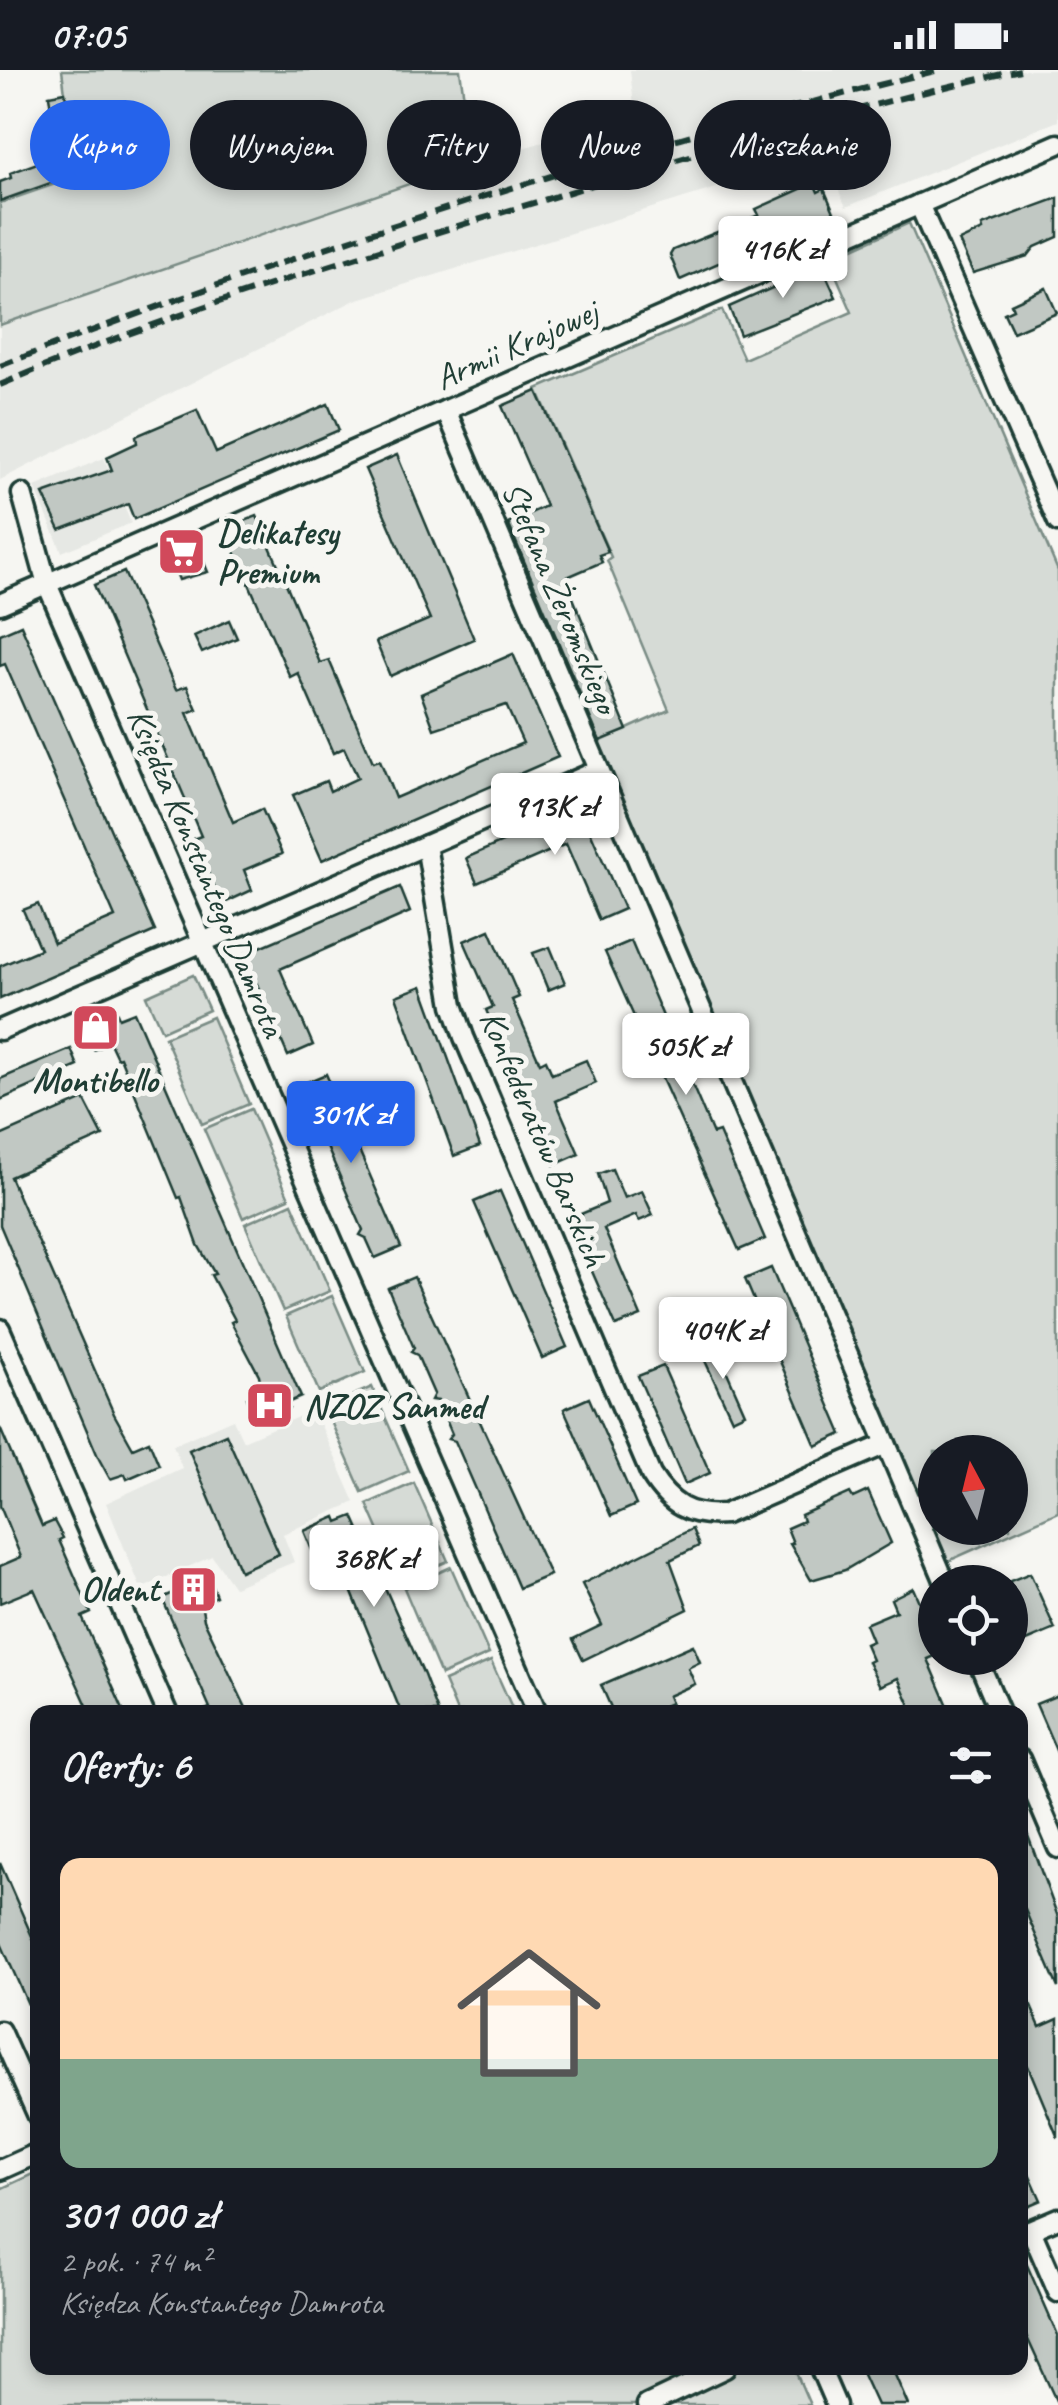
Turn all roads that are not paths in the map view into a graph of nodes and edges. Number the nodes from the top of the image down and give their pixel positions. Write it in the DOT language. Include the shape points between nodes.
graph roads {
  1 [pos="1058,144"];
  2 [pos="920,204"];
  3 [pos="446,410"];
  4 [pos="22,494"];
  5 [pos="1058,522"];
  6 [pos="46,584"];
  7 [pos="0,604"];
  8 [pos="599,770"];
  9 [pos="426,845"];
  10 [pos="202,942"];
  11 [pos="0,1030"];
  12 [pos="0,1329"];
  13 [pos="886,1444"];
  14 [pos="938,1565"];
  15 [pos="984,1675"];
  16 [pos="164,1705"];
  17 [pos="534,1705"];
  18 [pos="997,1705"];
  19 [pos="1028,1778"];
  20 [pos="1058,1848"];
  21 [pos="0,2031"];
  22 [pos="30,2098"];
  23 [pos="30,2157"];
  24 [pos="0,2170"];
  25 [pos="1058,2218"];
  26 [pos="1028,2231"];
  27 [pos="1028,2237"];
  28 [pos="1058,2292"];
  29 [pos="710,2375"];
  30 [pos="823,2375"];
  31 [pos="648,2405"];
  32 [pos="836,2405"];
  1 -- 2 [label="street, Armii Krajowej"];
  2 -- 3 [label="street, Armii Krajowej"];
  2 -- 5 [label="street"];
  3 -- 6 [label="street, Armii Krajowej"];
  3 -- 8 [label="street, Stefana Żeromskiego"];
  4 -- 6 [label="street, Księdza Konstantego Damrota"];
  6 -- 7 [label="street, Armii Krajowej"];
  6 -- 10 [label="street, Księdza Konstantego Damrota"];
  8 -- 9 [label="street"];
  8 -- 13 [label="street, Stefana Żeromskiego"];
  9 -- 10 [label="street"];
  9 -- 13 [label="street, Konfederatów Barskich" via="464,1037 664,1497 692,1513 725,1514"];
  10 -- 11 [label="street"];
  10 -- 17 [label="street, Księdza Konstantego Damrota"];
  12 -- 16 [label="street"];
  13 -- 14 [label="street, Stefana Żeromskiego"];
  15 -- 18 [label="street"];
  19 -- 20 [label="street"];
  21 -- 22 [label="street"];
  23 -- 24 [label="street"];
  25 -- 26 [label="street"];
  27 -- 28 [label="street"];
  29 -- 31 [label="street"];
  30 -- 32 [label="street"];
}
